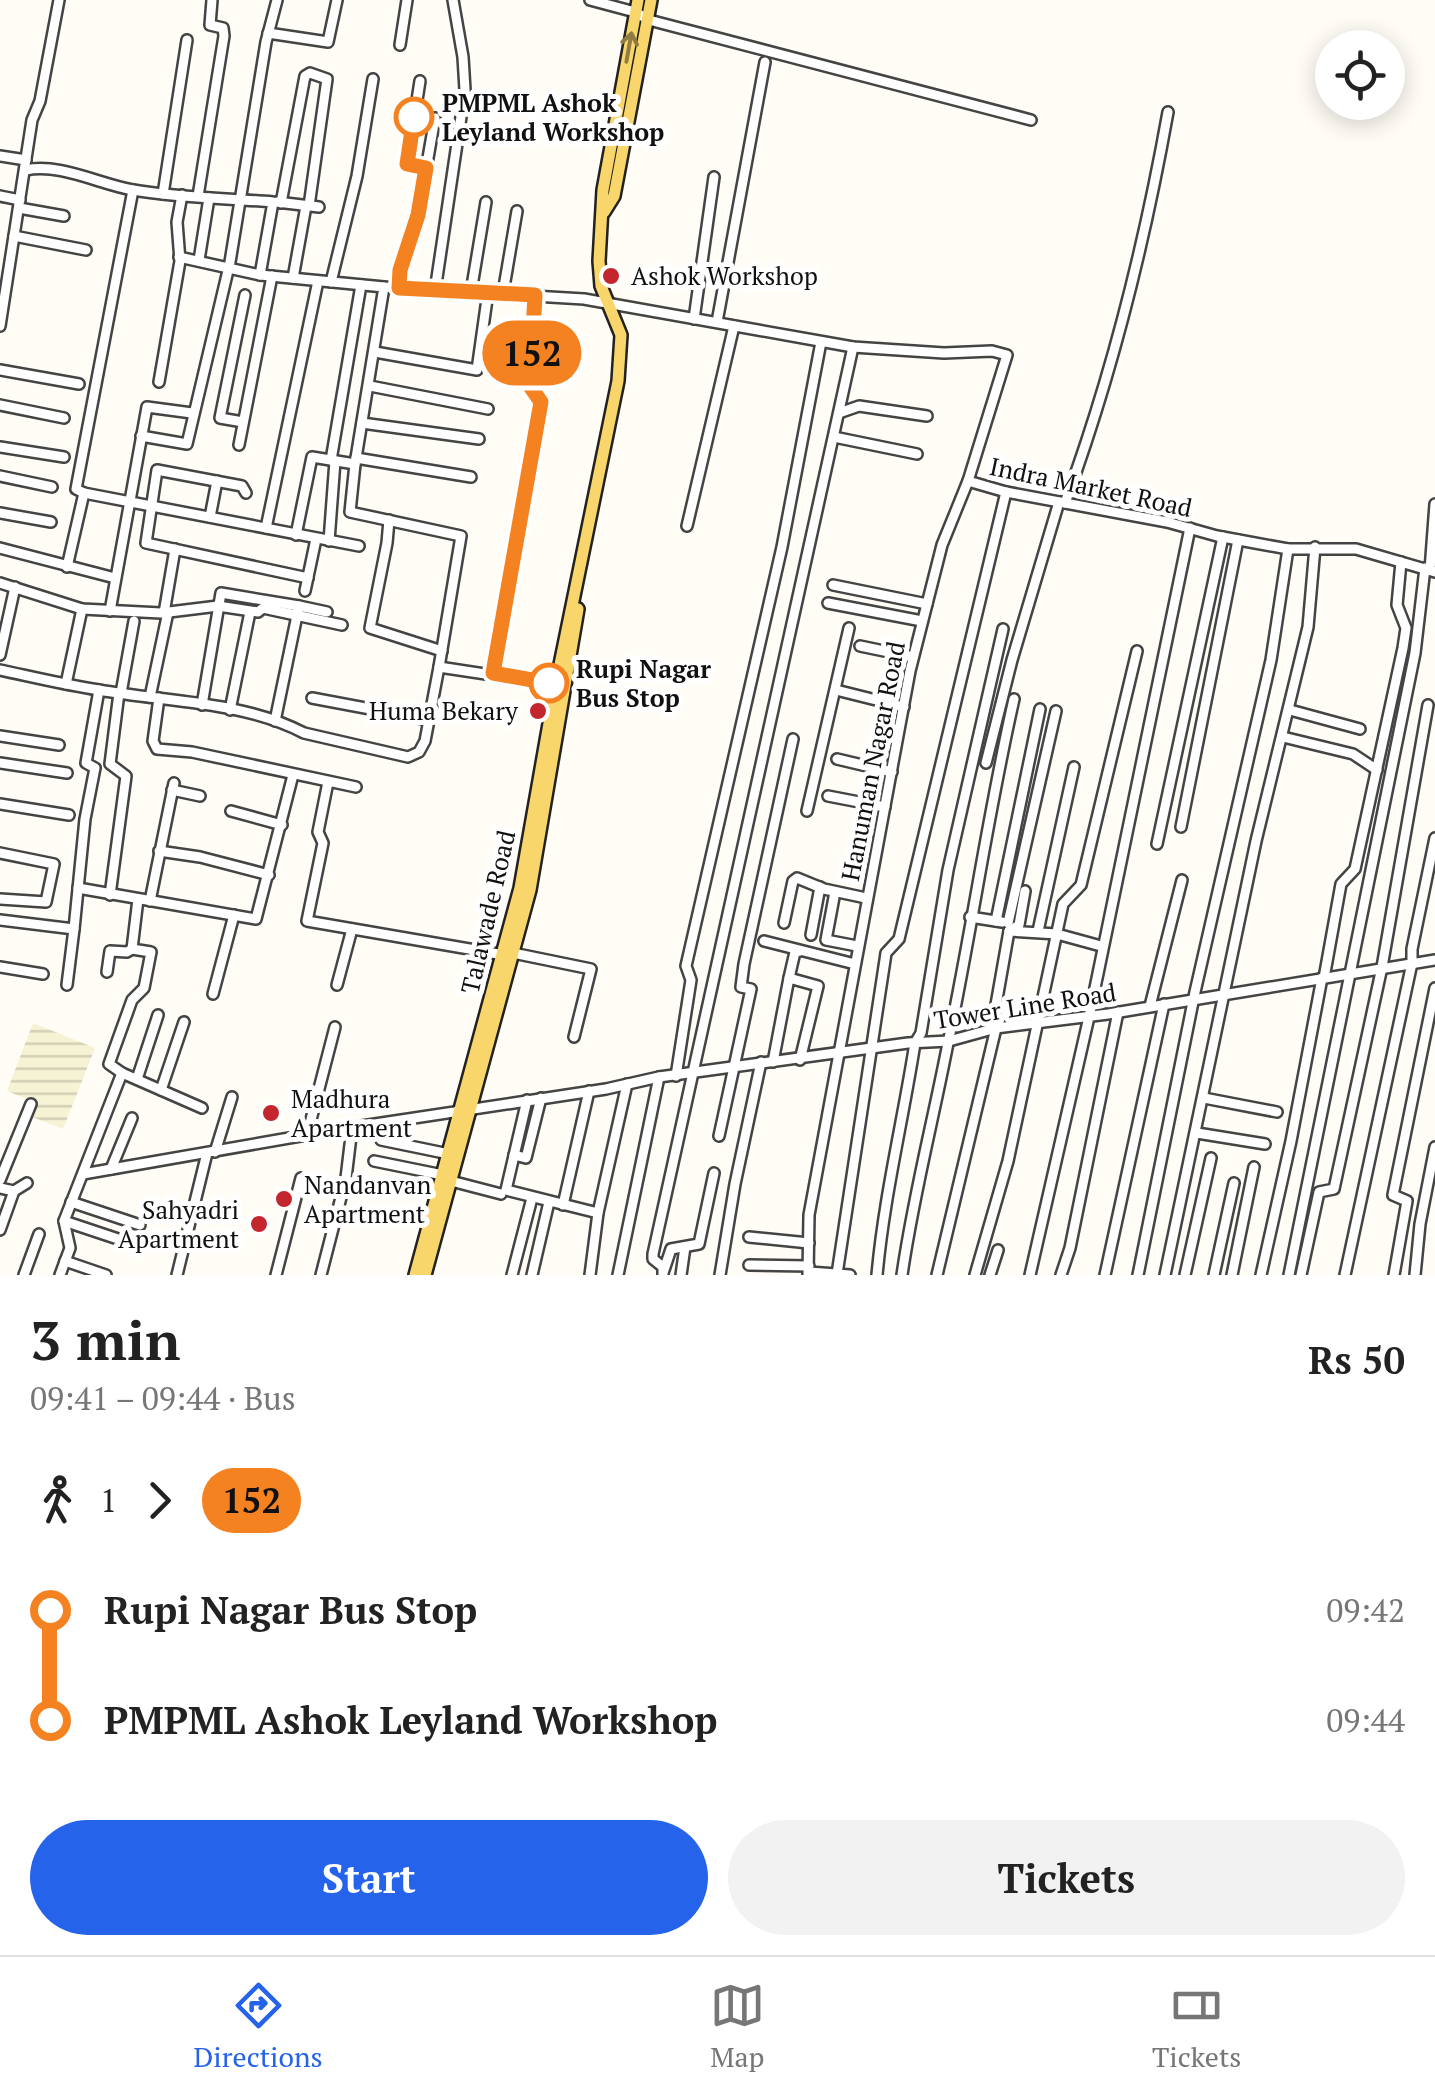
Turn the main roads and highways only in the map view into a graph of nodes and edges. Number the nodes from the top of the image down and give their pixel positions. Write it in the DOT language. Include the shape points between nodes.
graph roads {
  1 [pos="651,0"];
  2 [pos="637,6"];
  3 [pos="604,212"];
  4 [pos="465,1111"];
  5 [pos="447,1178"];
  6 [pos="415,1275"];
  7 [pos="425,1275"];
  1 -- 3 [label="main road, Talawade Road" via="614,196"];
  3 -- 2 [label="main road, Talawade Road, one-way"];
  3 -- 4 [label="main road, Talawade Road" via="601,286 622,353 526,884"];
  4 -- 5 [label="main road, Talawade Road"];
  4 -- 5 [label="main road, Talawade Road"];
  5 -- 6 [label="main road, Talawade Road"];
  5 -- 7 [label="main road, Talawade Road"];
}
